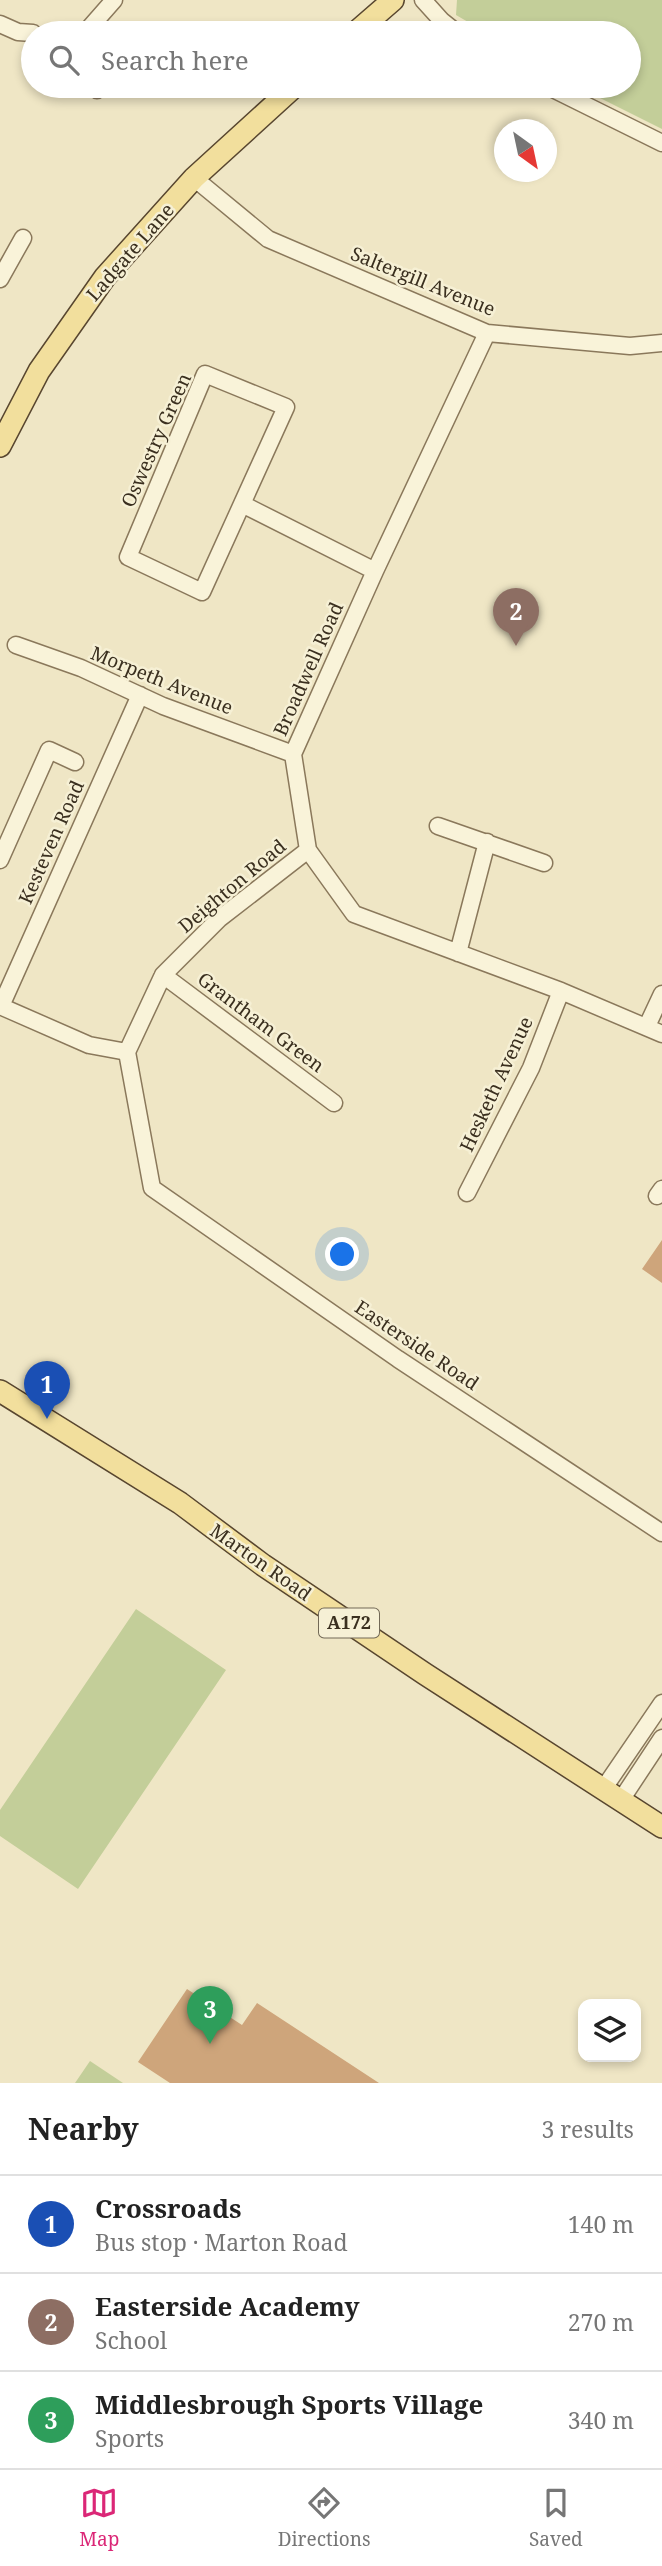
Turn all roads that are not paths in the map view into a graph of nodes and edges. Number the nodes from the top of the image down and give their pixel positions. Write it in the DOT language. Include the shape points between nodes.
graph roads {
  1 [pos="114,0"];
  2 [pos="393,0"];
  3 [pos="424,0"];
  4 [pos="96,21"];
  5 [pos="369,21"];
  6 [pos="441,21"];
  7 [pos="0,24"];
  8 [pos="21,32"];
  9 [pos="282,98"];
  10 [pos="571,98"];
  11 [pos="662,143"];
  12 [pos="194,178"];
  13 [pos="23,238"];
  14 [pos="0,279"];
  15 [pos="488,333"];
  16 [pos="662,343"];
  17 [pos="0,446"];
  18 [pos="242,504"];
  19 [pos="375,571"];
  20 [pos="16,645"];
  21 [pos="140,695"];
  22 [pos="293,754"];
  23 [pos="75,762"];
  24 [pos="438,826"];
  25 [pos="487,842"];
  26 [pos="308,850"];
  27 [pos="0,860"];
  28 [pos="544,863"];
  29 [pos="458,953"];
  30 [pos="163,975"];
  31 [pos="561,991"];
  32 [pos="662,994"];
  33 [pos="0,1006"];
  34 [pos="647,1026"];
  35 [pos="662,1034"];
  36 [pos="127,1052"];
  37 [pos="334,1103"];
  38 [pos="467,1193"];
  39 [pos="0,1391"];
  40 [pos="662,1533"];
  41 [pos="662,1703"];
  42 [pos="662,1738"];
  43 [pos="612,1794"];
  44 [pos="662,1827"];
  1 -- 4 [label="street"];
  2 -- 5 [label="main road"];
  3 -- 6 [label="street"];
  7 -- 8 [label="street"];
  9 -- 12 [label="main road, Ladgate Lane"];
  10 -- 11 [label="street"];
  12 -- 15 [label="street, Saltergill Avenue" via="268,239"];
  12 -- 17 [label="main road, Ladgate Lane" via="105,276 39,371"];
  13 -- 14 [label="street"];
  15 -- 16 [label="street, Saltergill Avenue" via="630,346"];
  15 -- 19 [label="street, Broadwell Road"];
  18 -- 18 [label="street, Oswestry Green" via="286,407 205,374 128,557 202,592"];
  18 -- 19 [label="street"];
  19 -- 22 [label="street, Broadwell Road"];
  20 -- 21 [label="street, Morpeth Avenue"];
  21 -- 22 [label="street, Morpeth Avenue"];
  21 -- 33 [label="street, Kesteven Road"];
  22 -- 26 [label="street, Broadwell Road"];
  23 -- 27 [label="street" via="49,750"];
  24 -- 25 [label="street"];
  25 -- 28 [label="street"];
  25 -- 29 [label="street"];
  26 -- 29 [label="street, Broadwell Road" via="354,914"];
  26 -- 30 [label="street, Deighton Road" via="219,919"];
  29 -- 31 [label="street, Broadwell Road"];
  30 -- 36 [label="street, Deighton Road"];
  30 -- 37 [label="street, Grantham Green"];
  31 -- 34 [label="street, Broadwell Road"];
  31 -- 38 [label="street, Hesketh Avenue" via="531,1068"];
  32 -- 34 [label="street"];
  33 -- 36 [label="street" via="89,1045"];
  34 -- 35 [label="street, Broadwell Road"];
  36 -- 40 [label="street, Easterside Road" via="152,1188 398,1359"];
  39 -- 43 [label="main road, Marton Road / A172" via="180,1503 275,1573"];
  41 -- 43 [label="street"];
  42 -- 43 [label="street"];
  43 -- 44 [label="main road, Marton Road / A172"];
}
